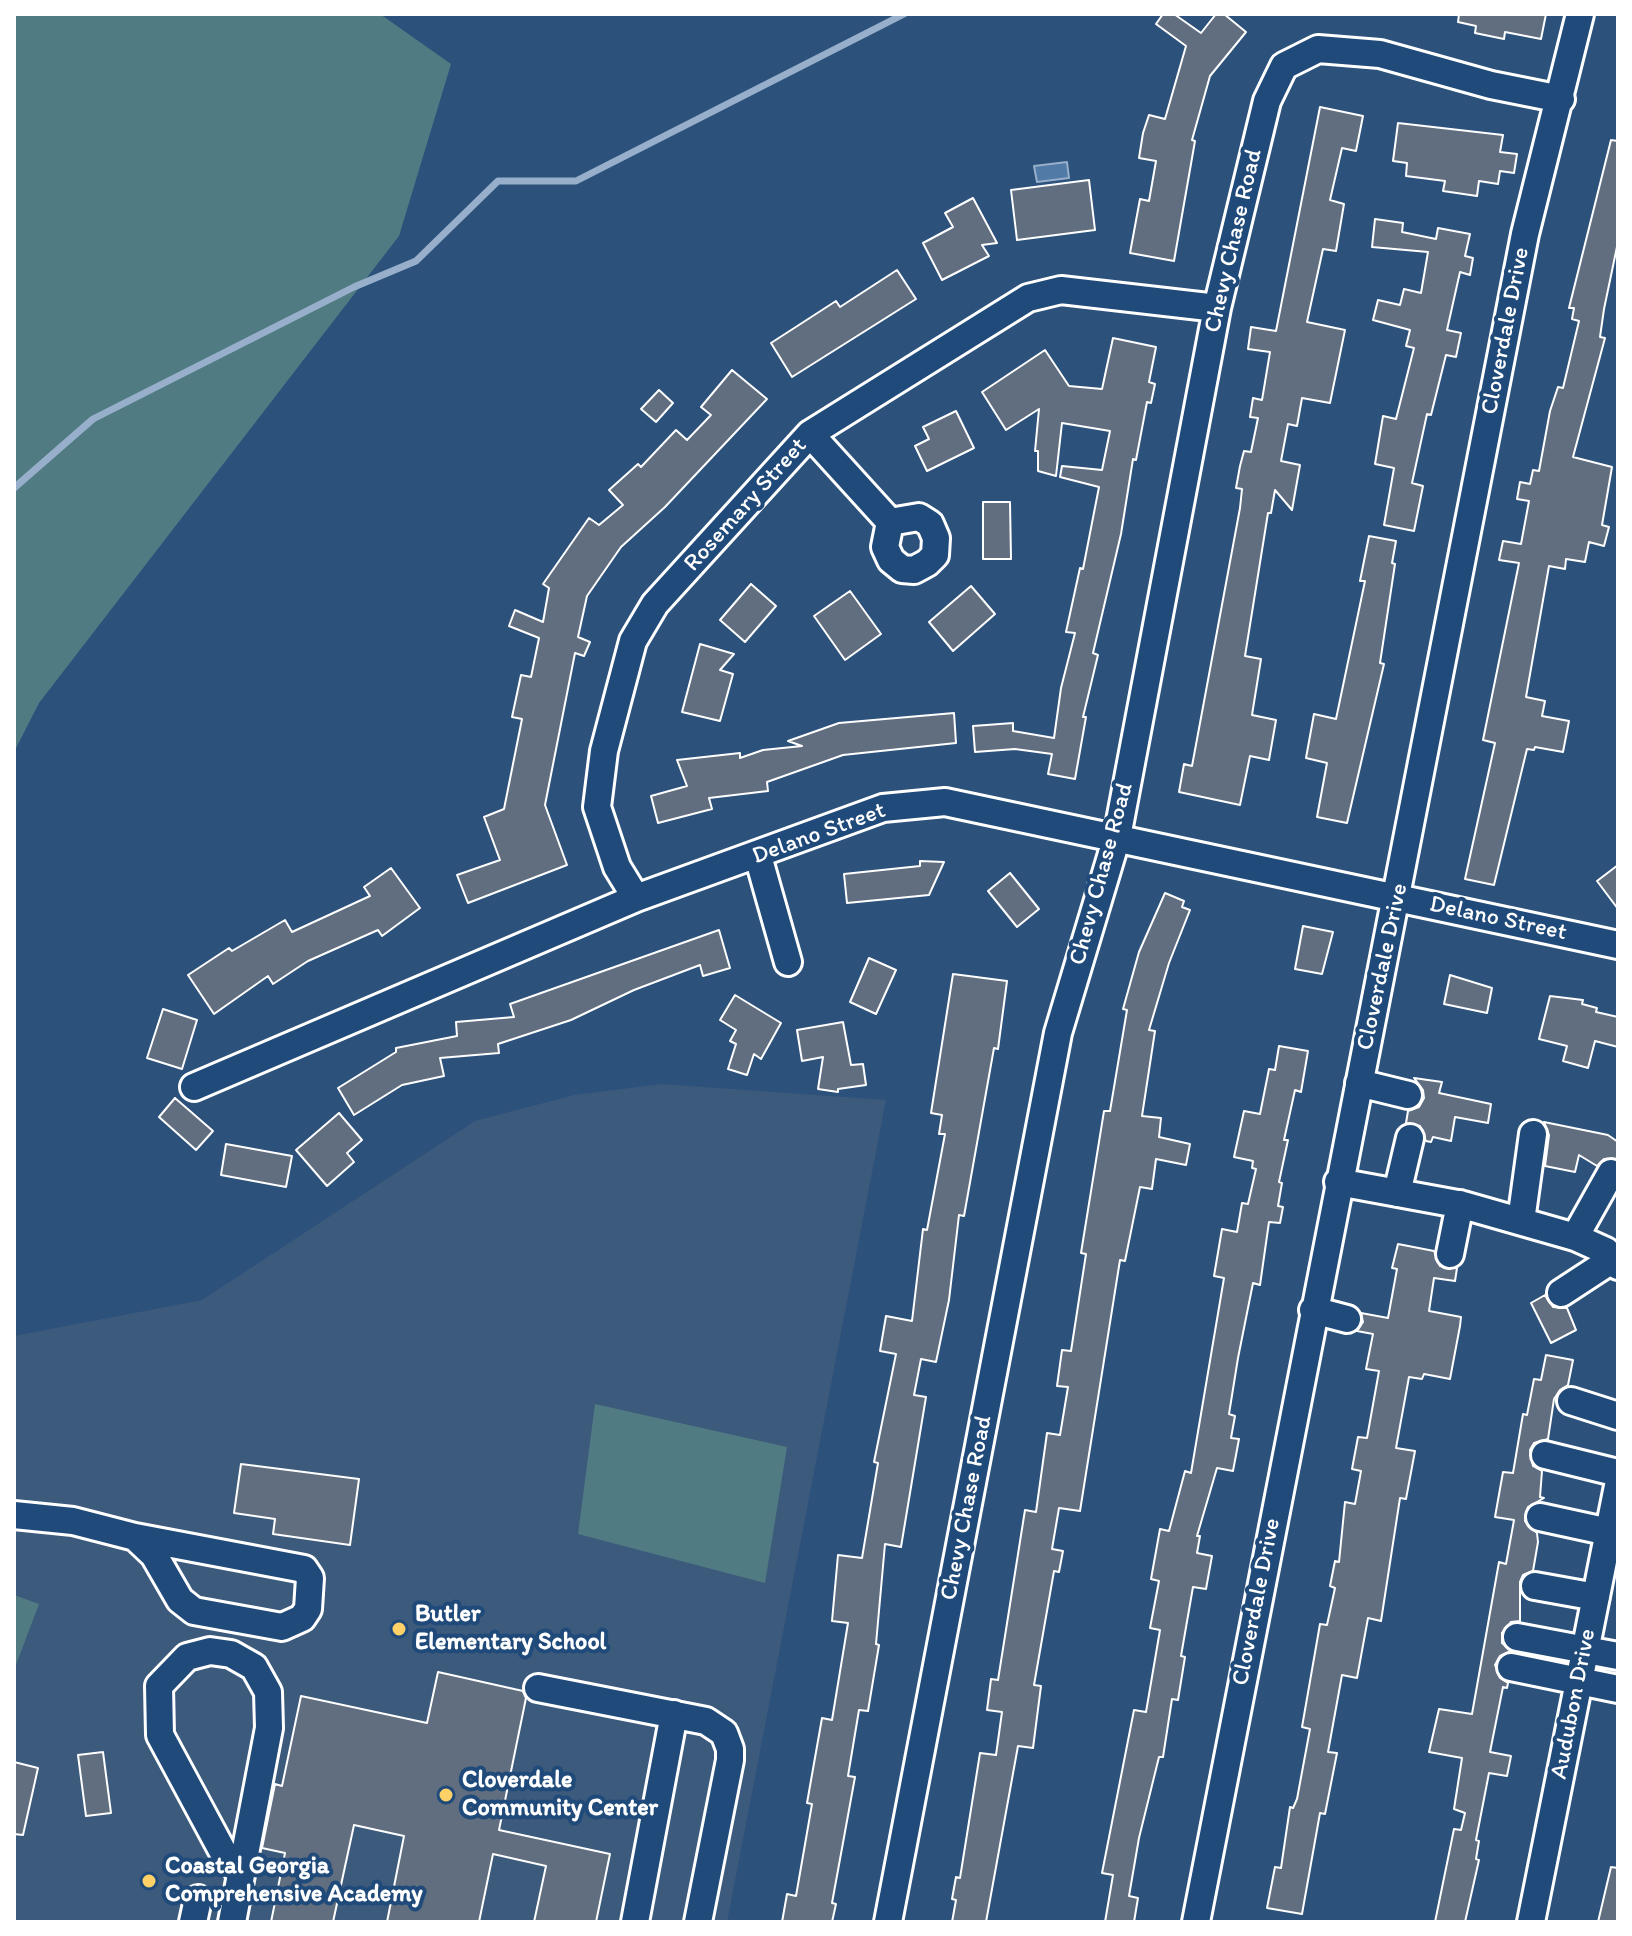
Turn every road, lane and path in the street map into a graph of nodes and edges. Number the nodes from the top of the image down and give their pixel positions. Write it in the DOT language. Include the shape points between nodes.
graph roads {
  1 [pos="1580,14"];
  2 [pos="1561,99"];
  3 [pos="1217,308"];
  4 [pos="810,434"];
  5 [pos="890,522"];
  6 [pos="1117,837"];
  7 [pos="758,856"];
  8 [pos="636,898"];
  9 [pos="1398,898"];
  10 [pos="1618,945"];
  11 [pos="788,962"];
  12 [pos="1359,1083"];
  13 [pos="194,1087"];
  14 [pos="1408,1095"];
  15 [pos="1533,1134"];
  16 [pos="1410,1138"];
  17 [pos="1611,1173"];
  18 [pos="1338,1182"];
  19 [pos="1397,1193"];
  20 [pos="1460,1204"];
  21 [pos="1521,1221"];
  22 [pos="1575,1237"];
  23 [pos="1450,1254"];
  24 [pos="1614,1254"];
  25 [pos="1561,1293"];
  26 [pos="1313,1310"];
  27 [pos="1347,1319"];
  28 [pos="1571,1401"];
  29 [pos="1618,1416"];
  30 [pos="1545,1455"];
  31 [pos="1618,1473"];
  32 [pos="1617,1496"];
  33 [pos="14,1515"];
  34 [pos="1540,1517"];
  35 [pos="135,1537"];
  36 [pos="1610,1549"];
  37 [pos="1535,1586"];
  38 [pos="1596,1597"];
  39 [pos="1517,1637"];
  40 [pos="1585,1650"];
  41 [pos="1618,1656"];
  42 [pos="1511,1667"];
  43 [pos="1579,1679"];
  44 [pos="538,1688"];
  45 [pos="1618,1689"];
  46 [pos="674,1714"];
  47 [pos="241,1874"];
  48 [pos="232,1922"];
  49 [pos="635,1922"];
  50 [pos="698,1922"];
  51 [pos="888,1922"];
  52 [pos="1196,1922"];
  53 [pos="1531,1922"];
  1 -- 2 [label="street, Cloverdale Drive"];
  2 -- 3 [label="street, Chevy Chase Road" via="1380,54 1318,49 1284,66 1267,101"];
  2 -- 9 [label="street, Cloverdale Drive" via="1525,234"];
  3 -- 4 [label="street, Rosemary Street" via="1061,290 1028,298"];
  3 -- 6 [label="street, Chevy Chase Road"];
  4 -- 5 [label="street"];
  4 -- 8 [label="street, Rosemary Street" via="655,604 633,641 604,751 597,807 617,867"];
  6 -- 7 [label="street, Delano Street" via="945,802 883,808"];
  6 -- 9 [label="street, Delano Street"];
  6 -- 51 [label="street, Chevy Chase Road" via="1058,1033"];
  7 -- 8 [label="street, Delano Street"];
  7 -- 11 [label="street"];
  8 -- 13 [label="street, Delano Street"];
  9 -- 10 [label="street, Delano Street"];
  9 -- 12 [label="street, Cloverdale Drive"];
  12 -- 14 [label="street"];
  12 -- 18 [label="street, Cloverdale Drive"];
  15 -- 21 [label="street"];
  16 -- 19 [label="street"];
  17 -- 22 [label="street"];
  18 -- 19 [label="street"];
  18 -- 26 [label="street, Cloverdale Drive"];
  19 -- 20 [label="street"];
  20 -- 21 [label="street"];
  20 -- 23 [label="street"];
  21 -- 22 [label="street"];
  22 -- 24 [label="street"];
  24 -- 25 [label="street"];
  26 -- 27 [label="street"];
  26 -- 52 [label="street, Cloverdale Drive"];
  28 -- 29 [label="street"];
  30 -- 31 [label="street"];
  32 -- 36 [label="street, Audubon Drive"];
  33 -- 35 [label="street" via="73,1521"];
  34 -- 36 [label="street"];
  35 -- 35 [label="street" via="154,1555 180,1600 194,1611 282,1627 308,1609 310,1578 304,1569"];
  36 -- 38 [label="street, Audubon Drive"];
  37 -- 38 [label="street"];
  38 -- 40 [label="street, Audubon Drive"];
  39 -- 40 [label="street"];
  40 -- 41 [label="street"];
  40 -- 43 [label="street, Audubon Drive"];
  42 -- 43 [label="street"];
  43 -- 45 [label="street"];
  43 -- 53 [label="street, Audubon Drive"];
  44 -- 46 [label="street"];
  46 -- 49 [label="street"];
  46 -- 50 [label="street" via="718,1727 730,1749"];
  47 -- 47 [label="street" via="269,1728 268,1692 254,1667 231,1654 210,1651 187,1657 159,1686 160,1735 223,1852"];
  47 -- 48 [label="street"];
}
